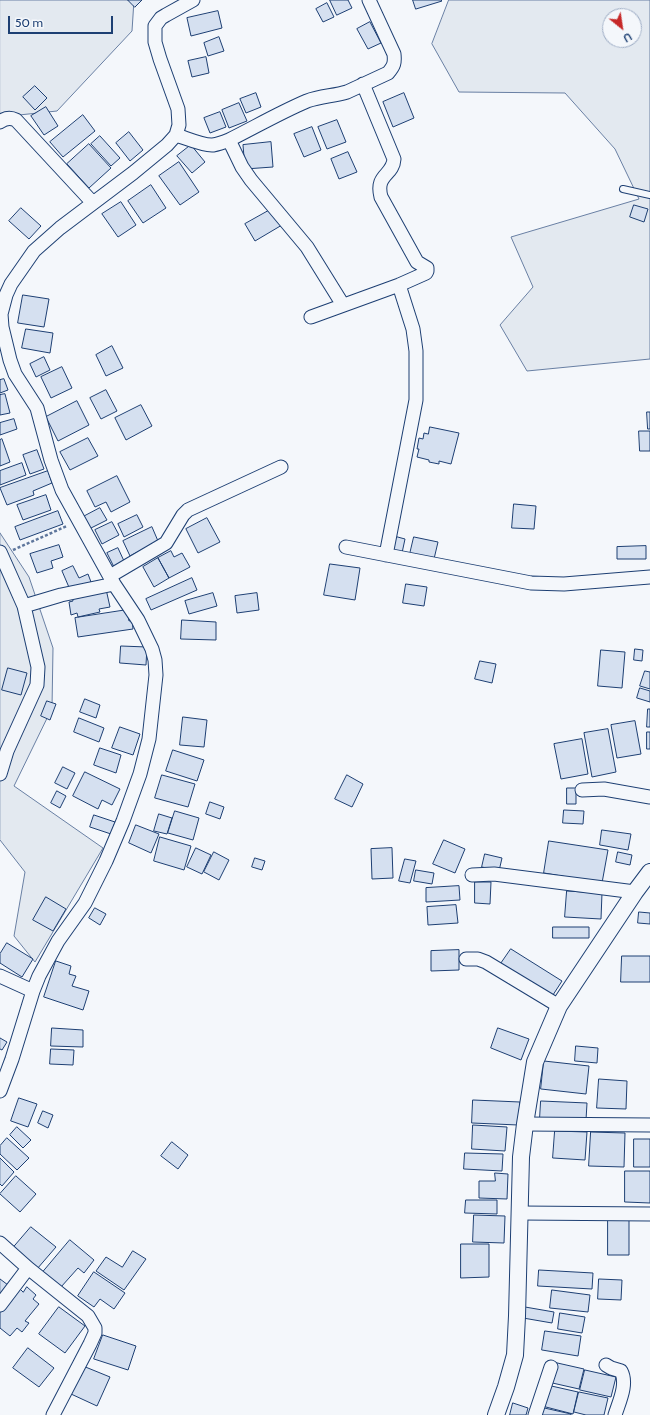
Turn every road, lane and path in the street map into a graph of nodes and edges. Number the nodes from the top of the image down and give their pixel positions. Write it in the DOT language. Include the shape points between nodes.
graph roads {
  1 [pos="193,0"];
  2 [pos="369,0"];
  3 [pos="363,84"];
  4 [pos="0,122"];
  5 [pos="176,135"];
  6 [pos="229,140"];
  7 [pos="623,189"];
  8 [pos="650,195"];
  9 [pos="93,203"];
  10 [pos="399,285"];
  11 [pos="343,305"];
  12 [pos="1,314"];
  13 [pos="311,317"];
  14 [pos="281,467"];
  15 [pos="79,521"];
  16 [pos="346,547"];
  17 [pos="1,554"];
  18 [pos="386,555"];
  19 [pos="650,578"];
  20 [pos="112,580"];
  21 [pos="24,606"];
  22 [pos="0,774"];
  23 [pos="582,790"];
  24 [pos="650,798"];
  25 [pos="650,872"];
  26 [pos="472,875"];
  27 [pos="635,892"];
  28 [pos="466,960"];
  29 [pos="0,976"];
  30 [pos="33,991"];
  31 [pos="559,1006"];
  32 [pos="0,1091"];
  33 [pos="525,1124"];
  34 [pos="650,1125"];
  35 [pos="520,1213"];
  36 [pos="650,1214"];
  37 [pos="0,1243"];
  38 [pos="28,1268"];
  39 [pos="0,1305"];
  40 [pos="606,1365"];
  41 [pos="551,1367"];
  42 [pos="53,1415"];
  43 [pos="496,1415"];
  44 [pos="535,1415"];
  45 [pos="615,1415"];
  1 -- 5 [label="street" via="161,18 155,26 155,42 178,109 179,125"];
  2 -- 3 [label="street" via="394,54 395,62 388,73"];
  3 -- 6 [label="street" via="340,94 307,101"];
  3 -- 10 [label="street" via="394,158 391,168 381,179 381,197 417,262 428,269 426,273"];
  4 -- 9 [label="street" via="10,118 16,120"];
  5 -- 6 [label="street" via="212,146"];
  5 -- 9 [label="street" via="133,173"];
  6 -- 11 [label="street" via="242,167 307,248"];
  7 -- 8 [label="lane"];
  9 -- 12 [label="street" via="34,251 11,284"];
  10 -- 11 [label="street"];
  10 -- 18 [label="street" via="413,329 416,351 416,400"];
  11 -- 13 [label="street"];
  12 -- 15 [label="street" via="12,367 37,408 62,490"];
  14 -- 20 [label="street" via="188,510 166,543"];
  15 -- 17 [label="path"];
  15 -- 20 [label="street"];
  16 -- 18 [label="street"];
  17 -- 21 [label="street"];
  18 -- 19 [label="street" via="531,583 564,584"];
  20 -- 21 [label="street"];
  20 -- 30 [label="street" via="138,620 155,660 156,676 149,739 138,781 106,861 85,902 58,941"];
  21 -- 22 [label="street" via="38,667 37,684 7,751"];
  23 -- 24 [label="street" via="604,789"];
  25 -- 27 [label="street"];
  26 -- 27 [label="street" via="494,874"];
  27 -- 31 [label="street"];
  28 -- 31 [label="street" via="478,959 486,962"];
  29 -- 30 [label="street"];
  30 -- 32 [label="street"];
  31 -- 33 [label="street" via="535,1062"];
  33 -- 34 [label="street"];
  33 -- 35 [label="street" via="521,1157"];
  35 -- 36 [label="street"];
  35 -- 43 [label="street" via="514,1355"];
  37 -- 38 [label="street"];
  38 -- 39 [label="street"];
  38 -- 42 [label="street" via="88,1316 95,1328 90,1344"];
  40 -- 45 [label="street" via="621,1371 624,1376"];
  41 -- 44 [label="street"];
}
